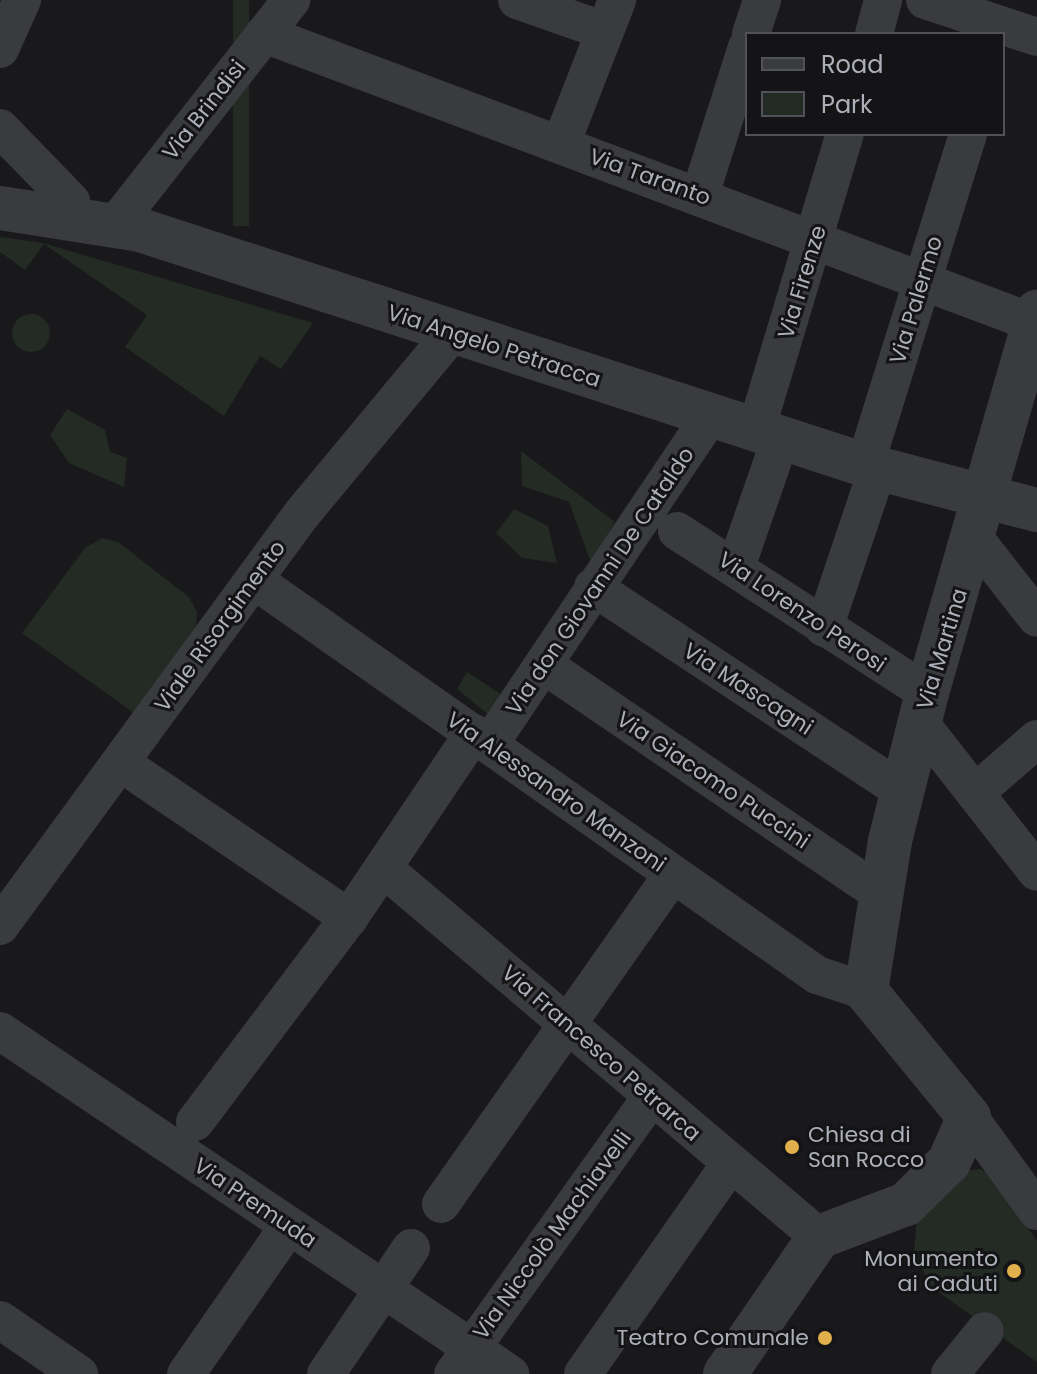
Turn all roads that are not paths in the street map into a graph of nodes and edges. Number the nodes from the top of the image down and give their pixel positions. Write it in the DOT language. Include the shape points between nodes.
graph roads {
  1 [pos="22,0"];
  2 [pos="291,0"];
  3 [pos="517,0"];
  4 [pos="762,0"];
  5 [pos="883,0"];
  6 [pos="925,0"];
  7 [pos="611,15"];
  8 [pos="1002,20"];
  9 [pos="752,32"];
  10 [pos="875,32"];
  11 [pos="264,34"];
  12 [pos="1037,37"];
  13 [pos="0,49"];
  14 [pos="745,53"];
  15 [pos="0,128"];
  16 [pos="844,136"];
  17 [pos="967,136"];
  18 [pos="561,144"];
  19 [pos="0,178"];
  20 [pos="700,195"];
  21 [pos="71,201"];
  22 [pos="0,208"];
  23 [pos="129,225"];
  24 [pos="816,238"];
  25 [pos="921,283"];
  26 [pos="1036,318"];
  27 [pos="452,333"];
  28 [pos="710,416"];
  29 [pos="769,433"];
  30 [pos="872,467"];
  31 [pos="1037,510"];
  32 [pos="980,520"];
  33 [pos="677,531"];
  34 [pos="736,567"];
  35 [pos="254,580"];
  36 [pos="593,587"];
  37 [pos="1037,618"];
  38 [pos="824,628"];
  39 [pos="544,665"];
  40 [pos="923,708"];
  41 [pos="482,739"];
  42 [pos="1037,739"];
  43 [pos="121,763"];
  44 [pos="902,791"];
  45 [pos="975,793"];
  46 [pos="383,868"];
  47 [pos="1036,868"];
  48 [pos="672,875"];
  49 [pos="882,895"];
  50 [pos="349,918"];
  51 [pos="0,926"];
  52 [pos="866,991"];
  53 [pos="570,1027"];
  54 [pos="0,1031"];
  55 [pos="651,1097"];
  56 [pos="969,1117"];
  57 [pos="195,1122"];
  58 [pos="730,1164"];
  59 [pos="441,1204"];
  60 [pos="1037,1211"];
  61 [pos="289,1226"];
  62 [pos="819,1237"];
  63 [pos="411,1248"];
  64 [pos="383,1289"];
  65 [pos="0,1320"];
  66 [pos="985,1331"];
  67 [pos="462,1361"];
  68 [pos="79,1374"];
  69 [pos="186,1374"];
  70 [pos="326,1374"];
  71 [pos="510,1374"];
  72 [pos="583,1374"];
  73 [pos="725,1374"];
  74 [pos="950,1374"];
  1 -- 13 [label="street"];
  2 -- 11 [label="street, Via Brindisi"];
  3 -- 7 [label="street"];
  4 -- 9 [label="street"];
  5 -- 10 [label="street"];
  6 -- 8 [label="street"];
  7 -- 18 [label="street"];
  8 -- 12 [label="street"];
  11 -- 18 [label="street, Via Taranto"];
  11 -- 23 [label="street, Via Brindisi"];
  14 -- 20 [label="street"];
  15 -- 21 [label="street"];
  16 -- 24 [label="street, Via Firenze"];
  17 -- 25 [label="street, Via Palermo"];
  18 -- 20 [label="street, Via Taranto"];
  19 -- 21 [label="street"];
  20 -- 24 [label="street, Via Taranto"];
  21 -- 23 [label="street"];
  22 -- 23 [label="street, Via Angelo Petracca"];
  23 -- 27 [label="street, Via Angelo Petracca"];
  24 -- 25 [label="street, Via Taranto"];
  24 -- 29 [label="street, Via Firenze"];
  25 -- 26 [label="street, Via Taranto"];
  25 -- 30 [label="street, Via Palermo"];
  26 -- 32 [label="street, Via Martina"];
  27 -- 28 [label="street, Via Angelo Petracca"];
  27 -- 35 [label="street, Viale Risorgimento"];
  28 -- 29 [label="street, Via Angelo Petracca"];
  28 -- 36 [label="street, Via don Giovanni De Cataldo"];
  29 -- 30 [label="street, Via Angelo Petracca"];
  29 -- 34 [label="street, Via Firenze"];
  30 -- 32 [label="street, Via Angelo Petracca"];
  30 -- 38 [label="street, Via Palermo"];
  31 -- 32 [label="street, Via Angelo Petracca"];
  32 -- 37 [label="street"];
  32 -- 40 [label="street, Via Martina"];
  33 -- 34 [label="street, Via Lorenzo Perosi"];
  34 -- 38 [label="street, Via Lorenzo Perosi"];
  35 -- 41 [label="street, Via Alessandro Manzoni"];
  35 -- 43 [label="street, Viale Risorgimento"];
  36 -- 39 [label="street, Via don Giovanni De Cataldo"];
  36 -- 44 [label="street, Via Mascagni"];
  38 -- 40 [label="street, Via Lorenzo Perosi"];
  39 -- 41 [label="street, Via don Giovanni De Cataldo"];
  39 -- 49 [label="street, Via Giacomo Puccini"];
  40 -- 44 [label="street, Via Martina"];
  40 -- 45 [label="street, Via Lorenzo Perosi"];
  41 -- 46 [label="street, Via don Giovanni De Cataldo"];
  41 -- 48 [label="street, Via Alessandro Manzoni"];
  42 -- 45 [label="street"];
  43 -- 50 [label="street"];
  43 -- 51 [label="street, Viale Risorgimento"];
  44 -- 49 [label="street, Via Martina"];
  45 -- 47 [label="street, Via Lorenzo Perosi"];
  46 -- 50 [label="street, Via don Giovanni De Cataldo"];
  46 -- 53 [label="street, Via Francesco Petrarca"];
  48 -- 52 [label="street, Via Alessandro Manzoni" via="817,975"];
  48 -- 53 [label="street"];
  49 -- 52 [label="street, Via Martina"];
  50 -- 57 [label="street, Via don Giovanni De Cataldo"];
  52 -- 56 [label="street"];
  53 -- 55 [label="street, Via Francesco Petrarca"];
  53 -- 59 [label="street"];
  54 -- 61 [label="street, Via Premuda"];
  55 -- 58 [label="street, Via Francesco Petrarca"];
  55 -- 67 [label="street, Via Niccolò Machiavelli"];
  56 -- 60 [label="street"];
  56 -- 62 [label="street" via="949,1162 906,1204"];
  58 -- 62 [label="street, Via Francesco Petrarca"];
  58 -- 72 [label="street"];
  61 -- 64 [label="street, Via Premuda"];
  61 -- 69 [label="street"];
  62 -- 73 [label="street"];
  63 -- 64 [label="street"];
  64 -- 67 [label="street, Via Premuda"];
  64 -- 70 [label="street"];
  65 -- 68 [label="street"];
  66 -- 74 [label="street"];
  67 -- 71 [label="street, Via Premuda"];
}
